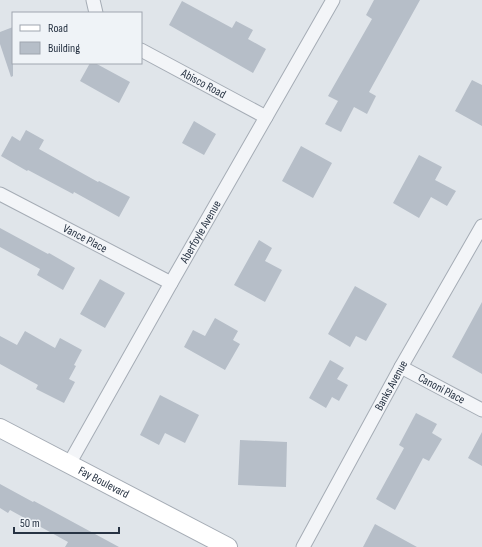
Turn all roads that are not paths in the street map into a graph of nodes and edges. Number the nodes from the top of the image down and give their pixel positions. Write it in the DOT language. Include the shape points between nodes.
graph roads {
  1 [pos="93,0"];
  2 [pos="333,0"];
  3 [pos="96,12"];
  4 [pos="142,51"];
  5 [pos="266,117"];
  6 [pos="0,194"];
  7 [pos="482,226"];
  8 [pos="171,283"];
  9 [pos="402,367"];
  10 [pos="482,410"];
  11 [pos="0,428"];
  12 [pos="69,464"];
  13 [pos="228,547"];
  14 [pos="303,547"];
  1 -- 3 [label="street"];
  2 -- 5 [label="street, Aberfoyle Avenue"];
  4 -- 5 [label="street, Abisco Road"];
  5 -- 8 [label="street, Aberfoyle Avenue"];
  6 -- 8 [label="street, Vance Place"];
  7 -- 9 [label="street, Banks Avenue"];
  8 -- 12 [label="street, Aberfoyle Avenue"];
  9 -- 10 [label="street, Canoni Place"];
  9 -- 14 [label="street, Banks Avenue"];
  11 -- 12 [label="street, Fay Boulevard"];
  12 -- 13 [label="street, Fay Boulevard"];
}
